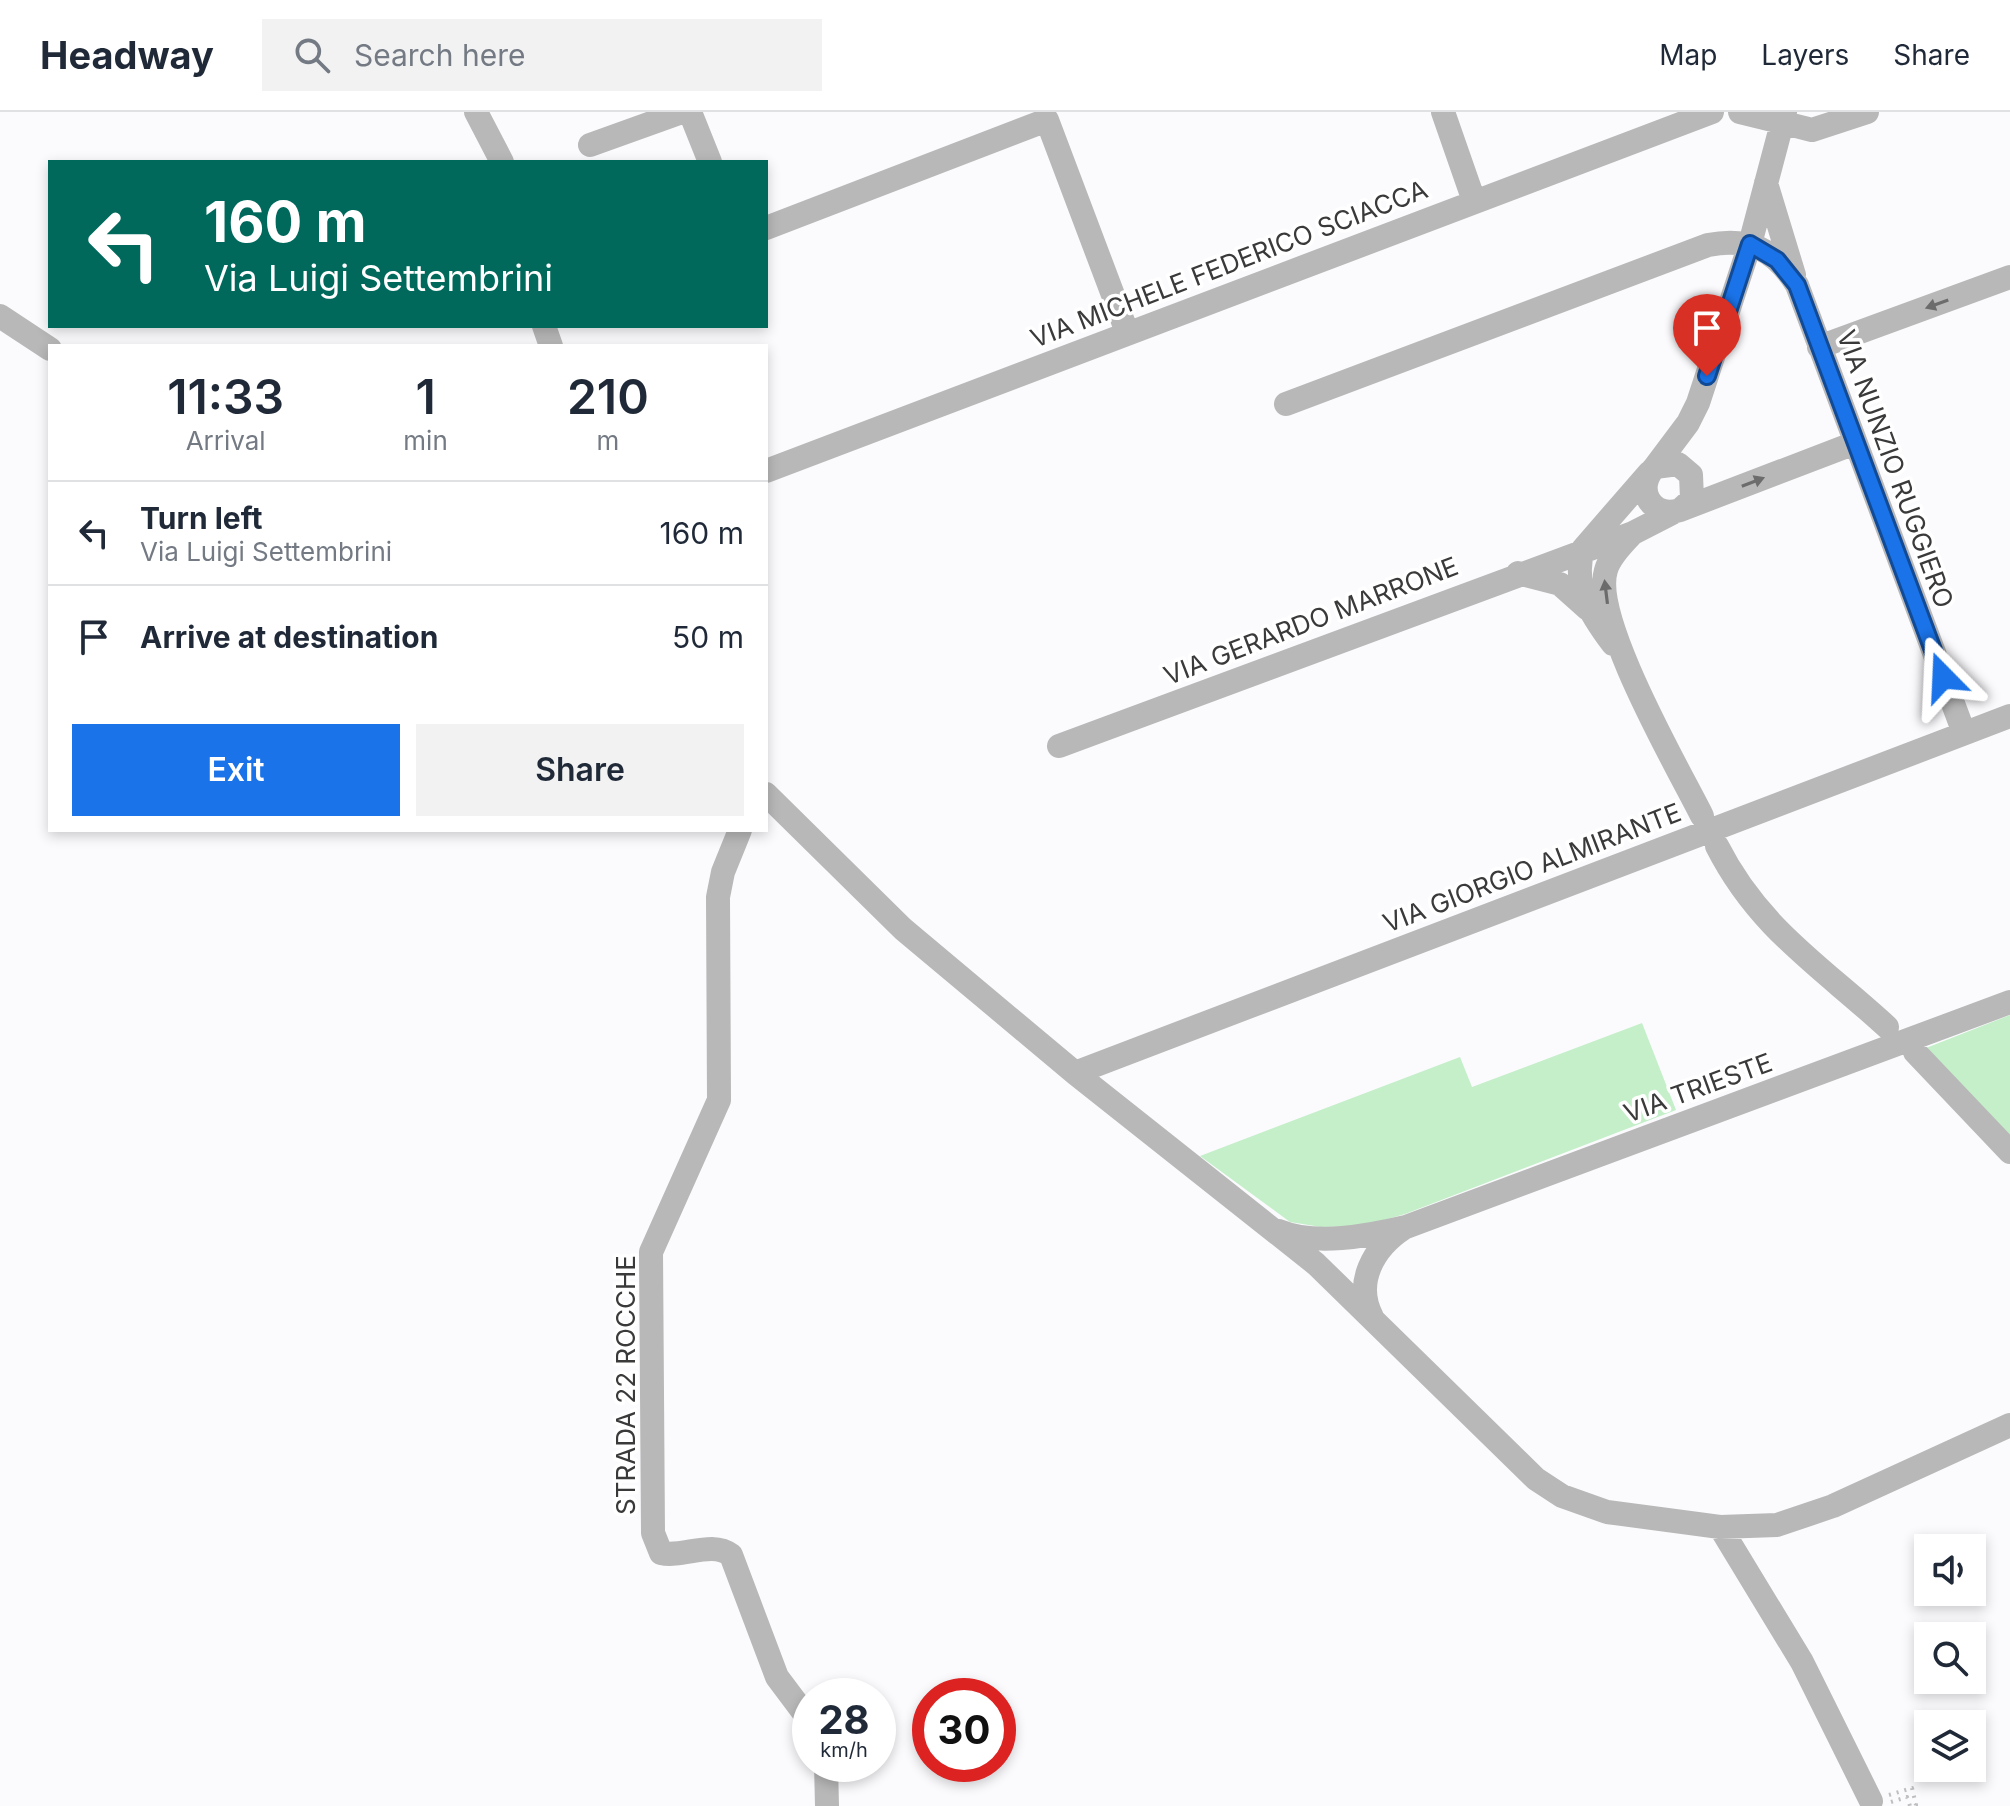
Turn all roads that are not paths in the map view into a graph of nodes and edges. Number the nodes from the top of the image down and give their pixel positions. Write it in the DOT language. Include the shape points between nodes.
graph roads {
  1 [pos="476,112"];
  2 [pos="682,112"];
  3 [pos="690,112"];
  4 [pos="1443,112"];
  5 [pos="1712,112"];
  6 [pos="1740,112"];
  7 [pos="1867,112"];
  8 [pos="1783,118"];
  9 [pos="590,145"];
  10 [pos="501,160"];
  11 [pos="709,160"];
  12 [pos="1766,183"];
  13 [pos="1474,201"];
  14 [pos="768,227"];
  15 [pos="1750,244"];
  16 [pos="2010,277"];
  17 [pos="1797,285"];
  18 [pos="0,316"];
  19 [pos="1127,332"];
  20 [pos="1819,347"];
  21 [pos="48,348"];
  22 [pos="1286,404"];
  23 [pos="1855,443"];
  24 [pos="768,470"];
  25 [pos="1652,470"];
  26 [pos="1676,511"];
  27 [pos="1633,533"];
  28 [pos="1583,549"];
  29 [pos="1518,573"];
  30 [pos="1589,610"];
  31 [pos="1624,658"];
  32 [pos="2010,716"];
  33 [pos="1964,733"];
  34 [pos="1059,746"];
  35 [pos="768,796"];
  36 [pos="1702,816"];
  37 [pos="739,832"];
  38 [pos="1717,846"];
  39 [pos="2010,1002"];
  40 [pos="1887,1027"];
  41 [pos="1915,1052"];
  42 [pos="1075,1073"];
  43 [pos="2010,1152"];
  44 [pos="1267,1227"];
  45 [pos="1370,1245"];
  46 [pos="1325,1272"];
  47 [pos="1372,1317"];
  48 [pos="2010,1425"];
  49 [pos="1720,1527"];
  50 [pos="792,1697"];
  51 [pos="826,1782"];
  52 [pos="1879,1804"];
  53 [pos="827,1806"];
  1 -- 10 [label="street"];
  2 -- 9 [label="street"];
  3 -- 11 [label="street"];
  4 -- 13 [label="street"];
  5 -- 13 [label="street, VIA MICHELE FEDERICO SCIACCA"];
  6 -- 8 [label="street"];
  7 -- 8 [label="street" via="1819,130"];
  8 -- 12 [label="street"];
  12 -- 15 [label="street"];
  12 -- 17 [label="street"];
  13 -- 19 [label="street, VIA MICHELE FEDERICO SCIACCA"];
  14 -- 19 [label="street" via="1047,120"];
  15 -- 17 [label="street, VIA NUNZIO RUGGIERO" via="1777,260"];
  15 -- 22 [label="street" via="1736,240 1708,245"];
  15 -- 25 [label="street" via="1698,403"];
  16 -- 20 [label="street, one-way"];
  17 -- 20 [label="street, VIA NUNZIO RUGGIERO"];
  18 -- 21 [label="street"];
  19 -- 24 [label="street, VIA MICHELE FEDERICO SCIACCA"];
  20 -- 23 [label="street, VIA NUNZIO RUGGIERO"];
  26 -- 23 [label="street, one-way"];
  23 -- 33 [label="street, VIA NUNZIO RUGGIERO"];
  25 -- 26 [label="street" via="1645,480 1646,497 1656,509"];
  25 -- 26 [label="street" via="1678,464 1691,475 1692,499"];
  25 -- 28 [label="street"];
  26 -- 27 [label="street"];
  27 -- 28 [label="street, VIA GERARDO MARRONE"];
  31 -- 27 [label="street, one-way" via="1604,589 1605,571"];
  28 -- 29 [label="street, VIA GERARDO MARRONE"];
  28 -- 30 [label="street" via="1579,575"];
  29 -- 30 [label="street" via="1560,584"];
  29 -- 34 [label="street, VIA GERARDO MARRONE"];
  30 -- 31 [label="street"];
  31 -- 36 [label="street"];
  32 -- 33 [label="street, VIA GIORGIO ALMIRANTE"];
  33 -- 42 [label="street, VIA GIORGIO ALMIRANTE"];
  35 -- 42 [label="street" via="903,929"];
  37 -- 50 [label="street, STRADA 22 ROCCHE" via="718,897 719,1100 651,1252 653,1533 661,1553 671,1556 714,1549 731,1555 777,1677"];
  38 -- 40 [label="street" via="1782,938"];
  39 -- 45 [label="street, VIA TRIESTE" via="1406,1227"];
  41 -- 43 [label="street"];
  42 -- 44 [label="street"];
  44 -- 45 [label="street" via="1295,1236"];
  44 -- 46 [label="street"];
  45 -- 46 [label="street" via="1326,1252"];
  45 -- 47 [label="street" via="1365,1286"];
  46 -- 47 [label="street"];
  47 -- 49 [label="street" via="1536,1479 1562,1496 1607,1512"];
  48 -- 49 [label="street" via="1801,1519"];
  49 -- 52 [label="street"];
  51 -- 53 [label="street"];
}
